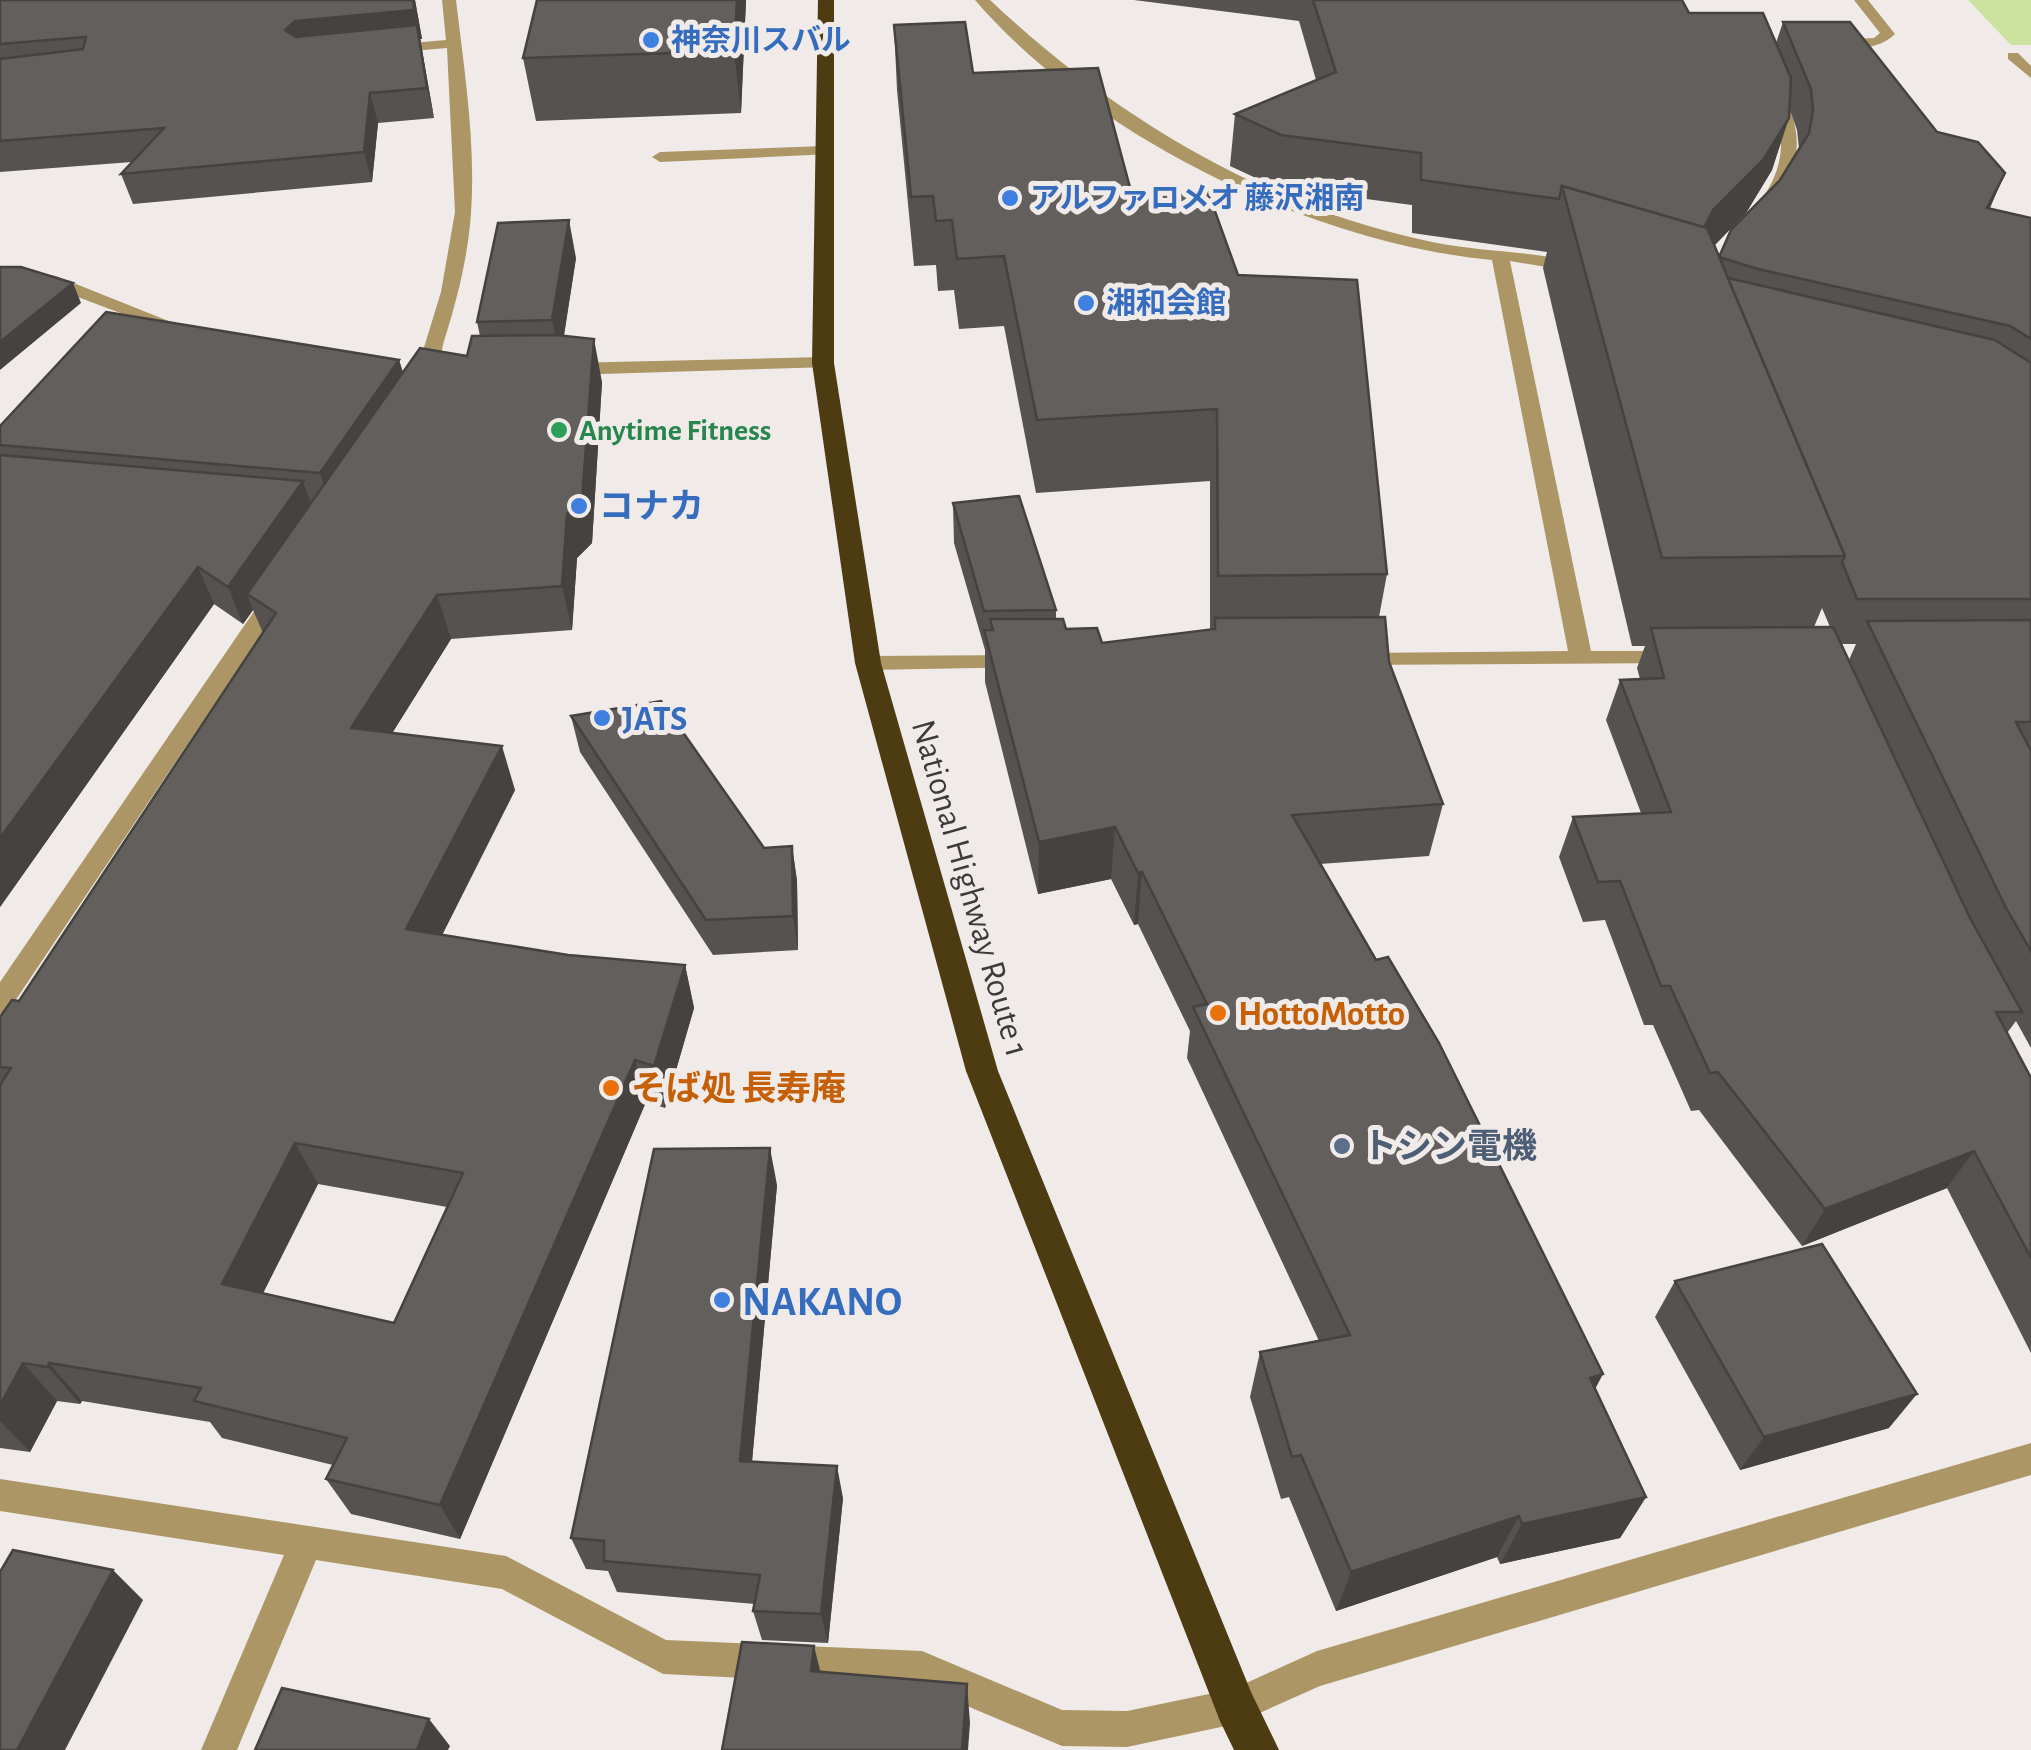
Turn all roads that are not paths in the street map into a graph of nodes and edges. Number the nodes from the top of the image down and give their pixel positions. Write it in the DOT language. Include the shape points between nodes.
graph roads {
  1 [pos="449,0"];
  2 [pos="826,0"];
  3 [pos="982,0"];
  4 [pos="1861,0"];
  5 [pos="456,42"];
  6 [pos="1822,43"];
  7 [pos="380,50"];
  8 [pos="2013,56"];
  9 [pos="2031,74"];
  10 [pos="1768,79"];
  11 [pos="825,151"];
  12 [pos="660,157"];
  13 [pos="1765,206"];
  14 [pos="1500,255"];
  15 [pos="1588,271"];
  16 [pos="0,272"];
  17 [pos="205,338"];
  18 [pos="823,363"];
  19 [pos="549,369"];
  20 [pos="413,399"];
  21 [pos="289,576"];
  22 [pos="1694,658"];
  23 [pos="1582,659"];
  24 [pos="1327,660"];
  25 [pos="1033,662"];
  26 [pos="868,664"];
  27 [pos="0,1003"];
  28 [pos="2031,1458"];
  29 [pos="0,1495"];
  30 [pos="307,1541"];
  31 [pos="1236,1706"];
  32 [pos="219,1750"];
  33 [pos="1257,1750"];
  1 -- 5 [label="street"];
  2 -- 11 [label="highway, National Highway Route 1"];
  3 -- 14 [label="street" via="1073,80 1232,178 1361,230"];
  4 -- 6 [label="street" via="1888,34 1877,42"];
  5 -- 7 [label="street"];
  5 -- 20 [label="street" via="463,212 431,354 434,370"];
  8 -- 9 [label="street"];
  10 -- 13 [label="street" via="1786,114 1793,150 1782,184"];
  11 -- 12 [label="street"];
  11 -- 18 [label="highway, National Highway Route 1"];
  14 -- 15 [label="street"];
  14 -- 23 [label="street"];
  16 -- 17 [label="street" via="50,280"];
  18 -- 19 [label="street"];
  18 -- 26 [label="highway, National Highway Route 1"];
  21 -- 27 [label="street"];
  22 -- 23 [label="street"];
  23 -- 24 [label="street"];
  25 -- 26 [label="street"];
  26 -- 31 [label="highway, National Highway Route 1" via="982,1071"];
  28 -- 31 [label="street" via="1317,1668"];
  29 -- 30 [label="street"];
  30 -- 31 [label="street" via="506,1573 663,1657 922,1670 1062,1728 1127,1729"];
  30 -- 32 [label="street"];
  31 -- 33 [label="highway, National Highway Route 1"];
}
